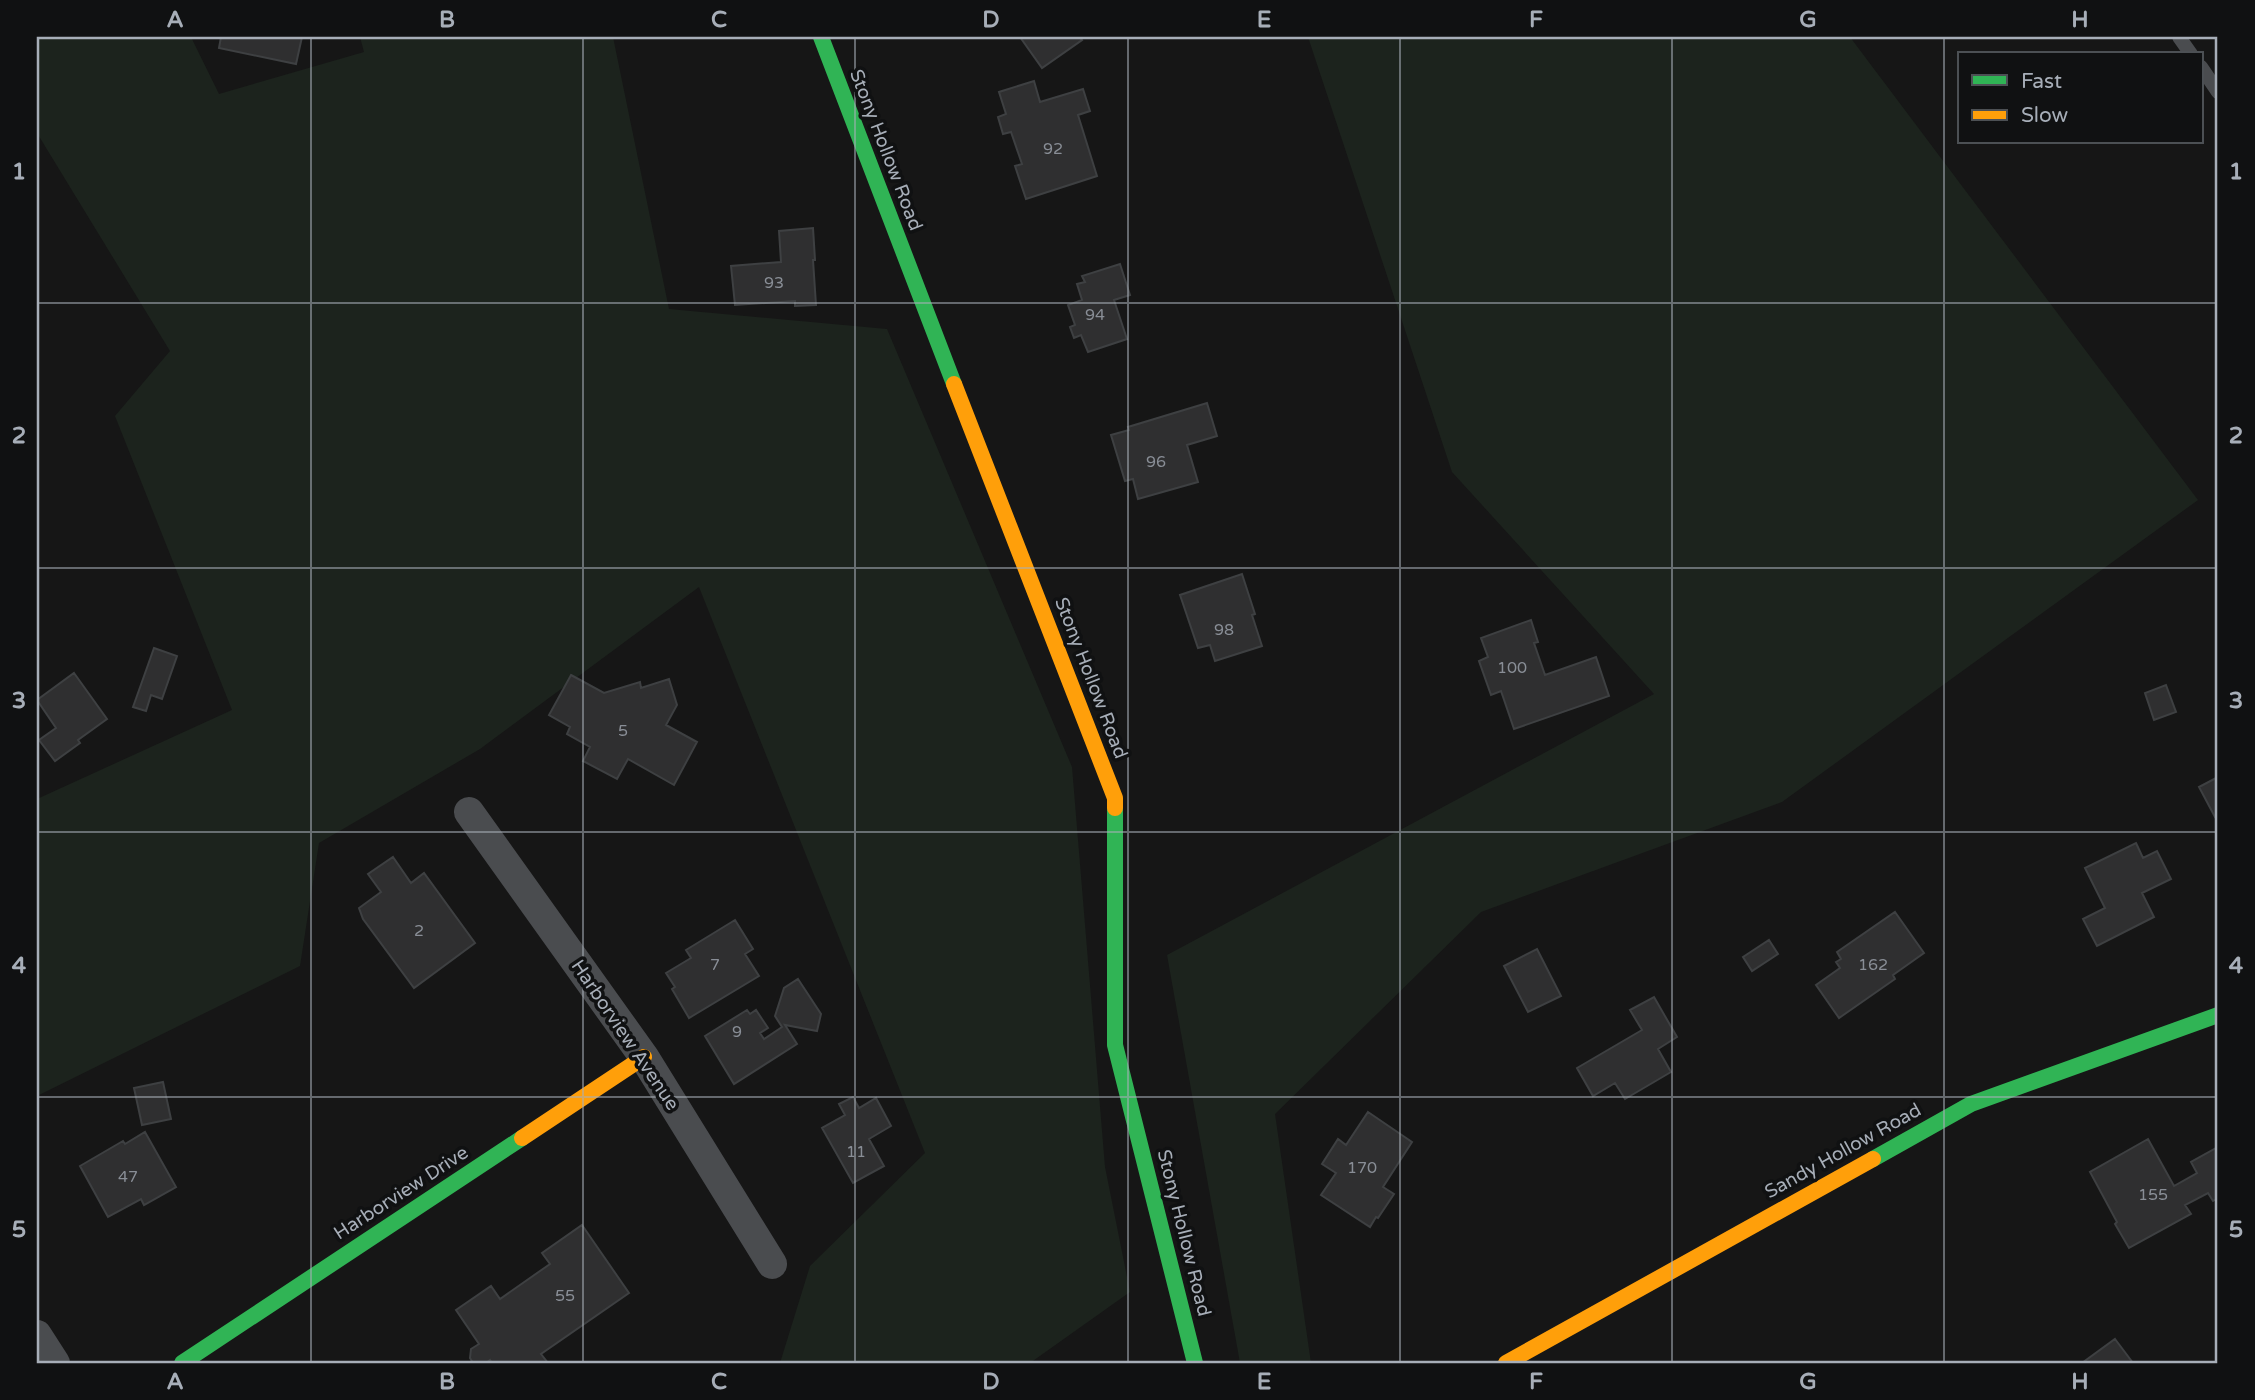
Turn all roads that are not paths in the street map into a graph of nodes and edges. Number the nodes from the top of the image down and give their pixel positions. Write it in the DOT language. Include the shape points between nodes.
graph roads {
  1 [pos="821,37"];
  2 [pos="2179,37"];
  3 [pos="2190,52"];
  4 [pos="2202,68"];
  5 [pos="2218,92"];
  6 [pos="469,812"];
  7 [pos="2218,1015"];
  8 [pos="644,1058"];
  9 [pos="772,1264"];
  10 [pos="37,1335"];
  11 [pos="55,1363"];
  12 [pos="182,1363"];
  13 [pos="1195,1363"];
  14 [pos="1506,1363"];
  1 -- 13 [label="street, Stony Hollow Road" via="1115,797 1115,1045"];
  2 -- 3 [label="lane"];
  4 -- 5 [label="lane"];
  6 -- 8 [label="street, Harborview Avenue"];
  7 -- 14 [label="street, Sandy Hollow Road" via="1971,1104"];
  8 -- 9 [label="street, Harborview Avenue"];
  8 -- 12 [label="street, Harborview Drive"];
  10 -- 11 [label="street"];
}
